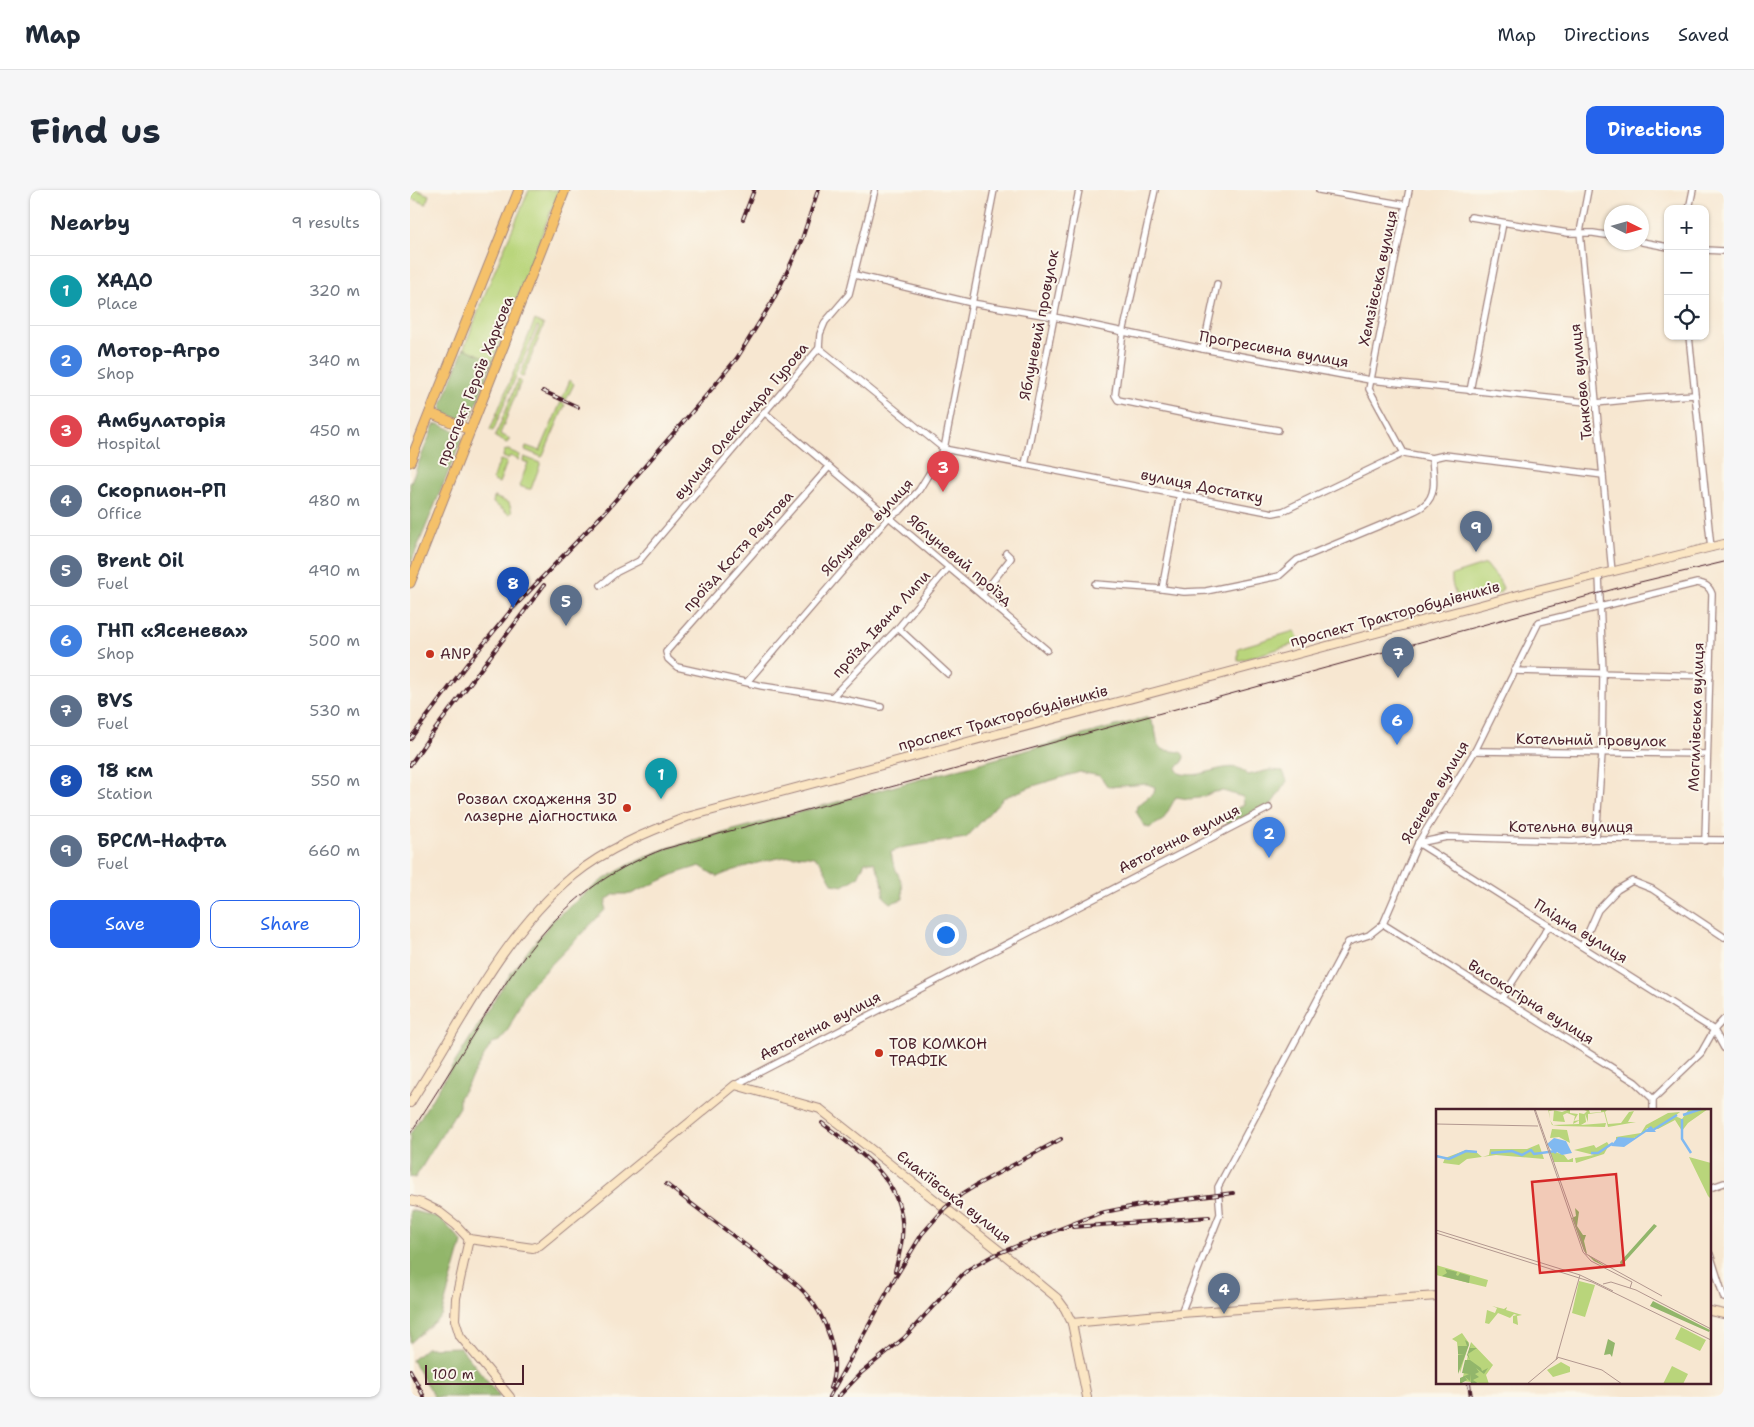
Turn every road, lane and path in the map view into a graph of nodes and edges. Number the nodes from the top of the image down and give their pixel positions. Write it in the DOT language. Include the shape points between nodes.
graph roads {
  1 [pos="519,190"];
  2 [pos="566,190"];
  3 [pos="875,190"];
  4 [pos="994,190"];
  5 [pos="1079,190"];
  6 [pos="1155,190"];
  7 [pos="1324,190"];
  8 [pos="1409,190"];
  9 [pos="1588,190"];
  10 [pos="1693,190"];
  11 [pos="1406,205"];
  12 [pos="1690,205"];
  13 [pos="1471,217"];
  14 [pos="1503,223"];
  15 [pos="1580,232"];
  16 [pos="1604,235"];
  17 [pos="1649,243"];
  18 [pos="1664,246"];
  19 [pos="1709,250"];
  20 [pos="1724,251"];
  21 [pos="855,276"];
  22 [pos="1217,284"];
  23 [pos="972,303"];
  24 [pos="1054,318"];
  25 [pos="1123,333"];
  26 [pos="1689,340"];
  27 [pos="819,348"];
  28 [pos="1203,349"];
  29 [pos="1370,380"];
  30 [pos="1470,391"];
  31 [pos="1695,395"];
  32 [pos="1596,404"];
  33 [pos="764,412"];
  34 [pos="430,413"];
  35 [pos="470,430"];
  36 [pos="1278,430"];
  37 [pos="944,449"];
  38 [pos="1404,453"];
  39 [pos="1432,458"];
  40 [pos="410,462"];
  41 [pos="1025,465"];
  42 [pos="830,467"];
  43 [pos="1603,475"];
  44 [pos="1180,494"];
  45 [pos="889,516"];
  46 [pos="1724,544"];
  47 [pos="1711,548"];
  48 [pos="1006,553"];
  49 [pos="949,567"];
  50 [pos="1612,572"];
  51 [pos="1599,575"];
  52 [pos="410,582"];
  53 [pos="1095,584"];
  54 [pos="601,585"];
  55 [pos="1162,588"];
  56 [pos="1712,594"];
  57 [pos="982,595"];
  58 [pos="1600,606"];
  59 [pos="898,628"];
  60 [pos="1047,650"];
  61 [pos="1514,671"];
  62 [pos="1603,673"];
  63 [pos="948,674"];
  64 [pos="1710,676"];
  65 [pos="747,682"];
  66 [pos="832,697"];
  67 [pos="881,707"];
  68 [pos="1475,751"];
  69 [pos="1602,753"];
  70 [pos="1708,754"];
  71 [pos="1269,808"];
  72 [pos="1596,839"];
  73 [pos="1724,840"];
  74 [pos="1705,841"];
  75 [pos="1418,843"];
  76 [pos="1383,924"];
  77 [pos="1549,926"];
  78 [pos="1724,936"];
  79 [pos="1582,946"];
  80 [pos="1502,998"];
  81 [pos="1724,1019"];
  82 [pos="1714,1030"];
  83 [pos="1724,1048"];
  84 [pos="735,1085"];
  85 [pos="1653,1099"];
  86 [pos="410,1103"];
  87 [pos="1653,1109"];
  88 [pos="1724,1183"];
  89 [pos="1712,1187"];
  90 [pos="410,1200"];
  91 [pos="469,1239"];
  92 [pos="1712,1260"];
  93 [pos="1436,1296"];
  94 [pos="1724,1298"];
  95 [pos="1181,1313"];
  96 [pos="1072,1324"];
  97 [pos="510,1397"];
  98 [pos="1087,1397"];
  1 -- 34 [label="main road, проспект Героїв Харкова"];
  2 -- 35 [label="main road, проспект Героїв Харкова"];
  3 -- 21 [label="street, вулиця Олександра Гурова"];
  4 -- 23 [label="street, Яблунева вулиця"];
  5 -- 24 [label="street, Яблуневий провулок"];
  6 -- 25 [label="street"];
  7 -- 11 [label="street"];
  8 -- 11 [label="street, Хемзівська вулиця"];
  9 -- 15 [label="street, Танкова вулиця"];
  10 -- 12 [label="street"];
  11 -- 29 [label="street, Хемзівська вулиця"];
  13 -- 14 [label="street"];
  14 -- 15 [label="street"];
  14 -- 30 [label="street"];
  15 -- 16 [label="street"];
  15 -- 32 [label="street, Танкова вулиця"];
  17 -- 18 [label="street"];
  19 -- 20 [label="street"];
  21 -- 23 [label="street, Прогресивна вулиця"];
  21 -- 27 [label="street, вулиця Олександра Гурова" via="849,294 825,322"];
  22 -- 28 [label="street"];
  23 -- 24 [label="street, Прогресивна вулиця"];
  23 -- 37 [label="street, Яблунева вулиця"];
  24 -- 25 [label="street, Прогресивна вулиця"];
  24 -- 41 [label="street, Яблуневий провулок"];
  25 -- 28 [label="street, Прогресивна вулиця"];
  25 -- 36 [label="street" via="1115,395 1118,400"];
  26 -- 31 [label="street"];
  27 -- 33 [label="street, вулиця Олександра Гурова"];
  27 -- 37 [label="street, вулиця Достатку"];
  28 -- 29 [label="street, Прогресивна вулиця"];
  29 -- 30 [label="street, Прогресивна вулиця"];
  29 -- 38 [label="street, Хемзівська вулиця" via="1369,389"];
  30 -- 32 [label="street, Прогресивна вулиця"];
  31 -- 32 [label="street, Прогресивна вулиця"];
  31 -- 47 [label="street"];
  32 -- 43 [label="street, Танкова вулиця"];
  33 -- 42 [label="street, Яблуневий проїзд"];
  33 -- 54 [label="street, вулиця Олександра Гурова" via="639,561"];
  34 -- 35 [label="main road"];
  34 -- 40 [label="main road, проспект Героїв Харкова"];
  35 -- 52 [label="main road, проспект Героїв Харкова"];
  37 -- 41 [label="street, вулиця Достатку"];
  37 -- 45 [label="street, Яблунева вулиця" via="920,490 901,510"];
  38 -- 39 [label="street"];
  38 -- 44 [label="street, вулиця Достатку" via="1283,511 1273,512"];
  39 -- 43 [label="street" via="1445,455"];
  39 -- 55 [label="street" via="1432,491 1426,505 1410,513 1296,560 1279,576 1206,591"];
  41 -- 44 [label="street, вулиця Достатку"];
  42 -- 45 [label="street, Яблуневий проїзд"];
  42 -- 65 [label="street, проїзд Костя Реутова" via="666,652 668,659 677,667"];
  43 -- 50 [label="street, Танкова вулиця"];
  44 -- 55 [label="street"];
  45 -- 49 [label="street, Яблуневий проїзд"];
  45 -- 65 [label="street, Яблунева вулиця"];
  46 -- 47 [label="main road, проспект Тракторобудівників"];
  47 -- 50 [label="main road, проспект Тракторобудівників"];
  48 -- 57 [label="street" via="1011,558"];
  49 -- 57 [label="street, Яблуневий проїзд"];
  49 -- 59 [label="street, проїзд Івана Липи"];
  50 -- 51 [label="main road, проспект Тракторобудівників"];
  51 -- 58 [label="street"];
  51 -- 86 [label="main road, проспект Тракторобудівників" via="687,817 649,831 612,850 574,876 536,912 494,968"];
  53 -- 55 [label="street"];
  56 -- 58 [label="street, Ясенева вулиця" via="1706,586 1697,583"];
  56 -- 64 [label="street, Могилівська вулиця"];
  57 -- 60 [label="street, Яблуневий проїзд"];
  58 -- 61 [label="street, Ясенева вулиця" via="1539,622"];
  58 -- 62 [label="street"];
  59 -- 63 [label="street"];
  59 -- 66 [label="street, проїзд Івана Липи"];
  61 -- 62 [label="street"];
  61 -- 68 [label="street, Ясенева вулиця"];
  62 -- 64 [label="street"];
  62 -- 69 [label="street"];
  64 -- 70 [label="street, Могилівська вулиця"];
  65 -- 66 [label="street"];
  66 -- 67 [label="street"];
  68 -- 69 [label="street, Котельний провулок"];
  68 -- 75 [label="street, Ясенева вулиця"];
  69 -- 70 [label="street, Котельний провулок"];
  69 -- 72 [label="street"];
  70 -- 74 [label="street, Могилівська вулиця"];
  71 -- 84 [label="street, Автоґенна вулиця"];
  72 -- 74 [label="street, Котельна вулиця"];
  72 -- 75 [label="street, Котельна вулиця" via="1572,842 1447,837"];
  73 -- 74 [label="street, Котельна вулиця"];
  75 -- 76 [label="street, Ясенева вулиця"];
  75 -- 77 [label="street, Плідна вулиця"];
  76 -- 80 [label="street, Високогірна вулиця"];
  76 -- 95 [label="street" via="1369,935 1348,942 1218,1187 1220,1214"];
  77 -- 79 [label="street, Плідна вулиця"];
  77 -- 80 [label="street"];
  78 -- 79 [label="street" via="1652,889 1632,882 1617,890 1598,910"];
  79 -- 82 [label="street, Плідна вулиця"];
  80 -- 85 [label="street, Високогірна вулиця" via="1635,1082"];
  81 -- 82 [label="street"];
  82 -- 83 [label="street, Плідна вулиця"];
  82 -- 85 [label="street" via="1701,1053"];
  84 -- 91 [label="main road, Автоґенна вулиця" via="540,1245 533,1248"];
  84 -- 96 [label="main road, Єнакіївська вулиця" via="820,1109 1057,1298"];
  85 -- 87 [label="street"];
  88 -- 89 [label="street"];
  90 -- 91 [label="main road" via="438,1211"];
  91 -- 97 [label="main road" via="456,1298 455,1320 460,1336"];
  92 -- 94 [label="street"];
  93 -- 95 [label="main road"];
  95 -- 96 [label="main road"];
  96 -- 98 [label="main road, Єнакіївська вулиця"];
}
